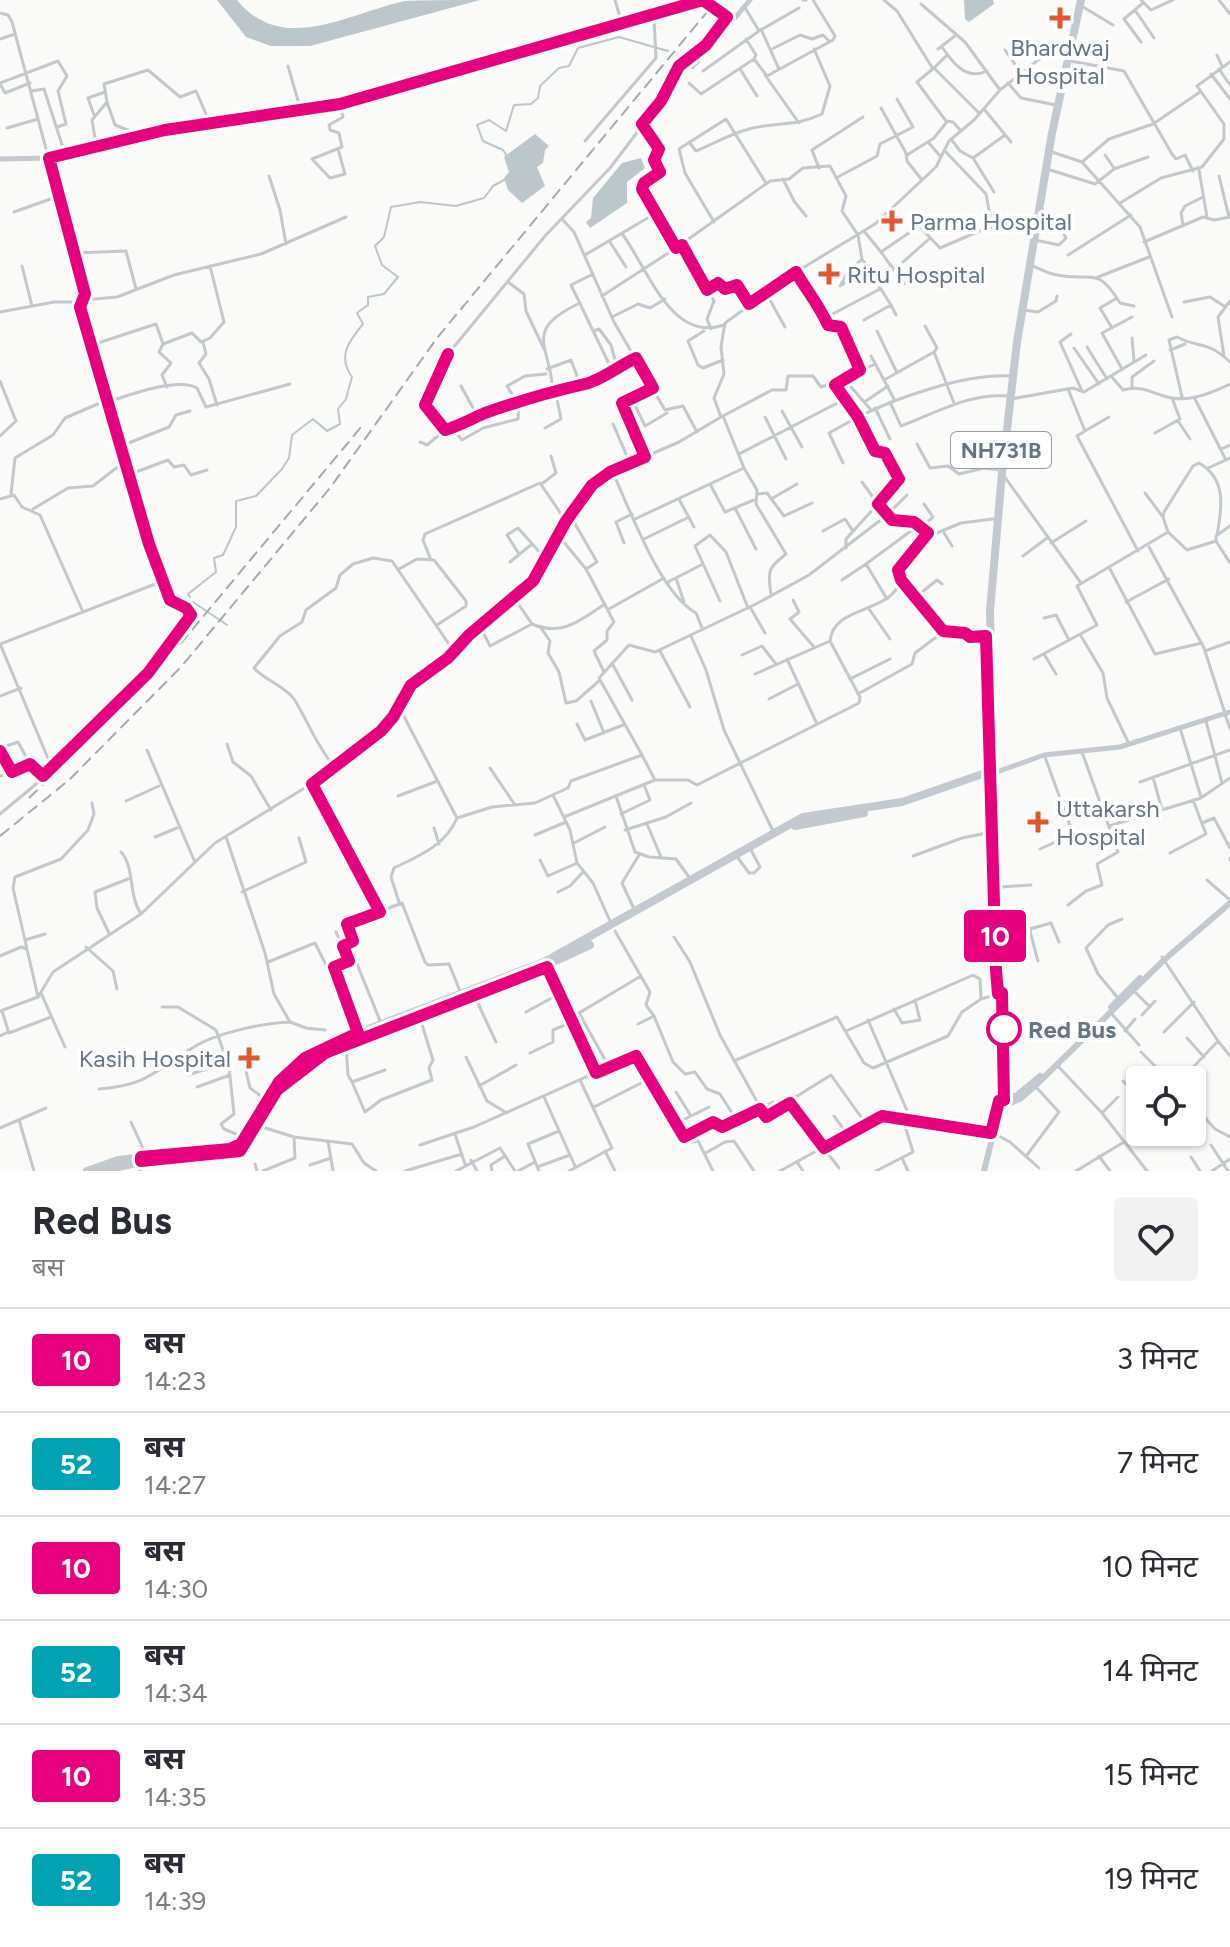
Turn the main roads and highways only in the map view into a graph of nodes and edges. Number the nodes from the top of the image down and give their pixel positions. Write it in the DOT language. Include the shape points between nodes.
graph roads {
  1 [pos="1080,2"];
  2 [pos="1052,133"];
  3 [pos="1033,237"];
  4 [pos="1021,309"];
  5 [pos="1008,398"];
  6 [pos="1000,471"];
  7 [pos="993,772"];
  8 [pos="1230,901"];
  9 [pos="614,929"];
  10 [pos="1163,959"];
  11 [pos="1000,993"];
  12 [pos="1056,1065"];
  13 [pos="1001,1104"];
  14 [pos="252,1128"];
  15 [pos="142,1161"];
  16 [pos="87,1171"];
  17 [pos="102,1171"];
  18 [pos="982,1171"];
  1 -- 2 [label="highway, NH731B"];
  2 -- 3 [label="highway, NH731B"];
  2 -- 3 [label="highway, NH731B"];
  3 -- 4 [label="highway, NH731B"];
  4 -- 5 [label="highway, NH731B"];
  4 -- 5 [label="highway, NH731B"];
  5 -- 6 [label="highway, NH731B"];
  6 -- 7 [label="highway, NH731B" via="990,611"];
  6 -- 7 [label="highway, NH731B" via="986,636"];
  7 -- 9 [label="highway" via="909,805 812,820"];
  7 -- 9 [label="highway" via="902,802 803,817"];
  7 -- 11 [label="main road"];
  7 -- 11 [label="main road"];
  8 -- 10 [label="main road"];
  9 -- 14 [label="highway" via="547,967 325,1053 290,1077"];
  9 -- 14 [label="highway" via="305,1058 266,1100"];
  10 -- 12 [label="main road"];
  10 -- 12 [label="main road"];
  11 -- 13 [label="main road"];
  12 -- 13 [label="main road"];
  12 -- 13 [label="main road" via="1020,1099"];
  13 -- 18 [label="main road"];
  14 -- 15 [label="highway" via="230,1149"];
  15 -- 16 [label="highway"];
  15 -- 17 [label="highway"];
}
